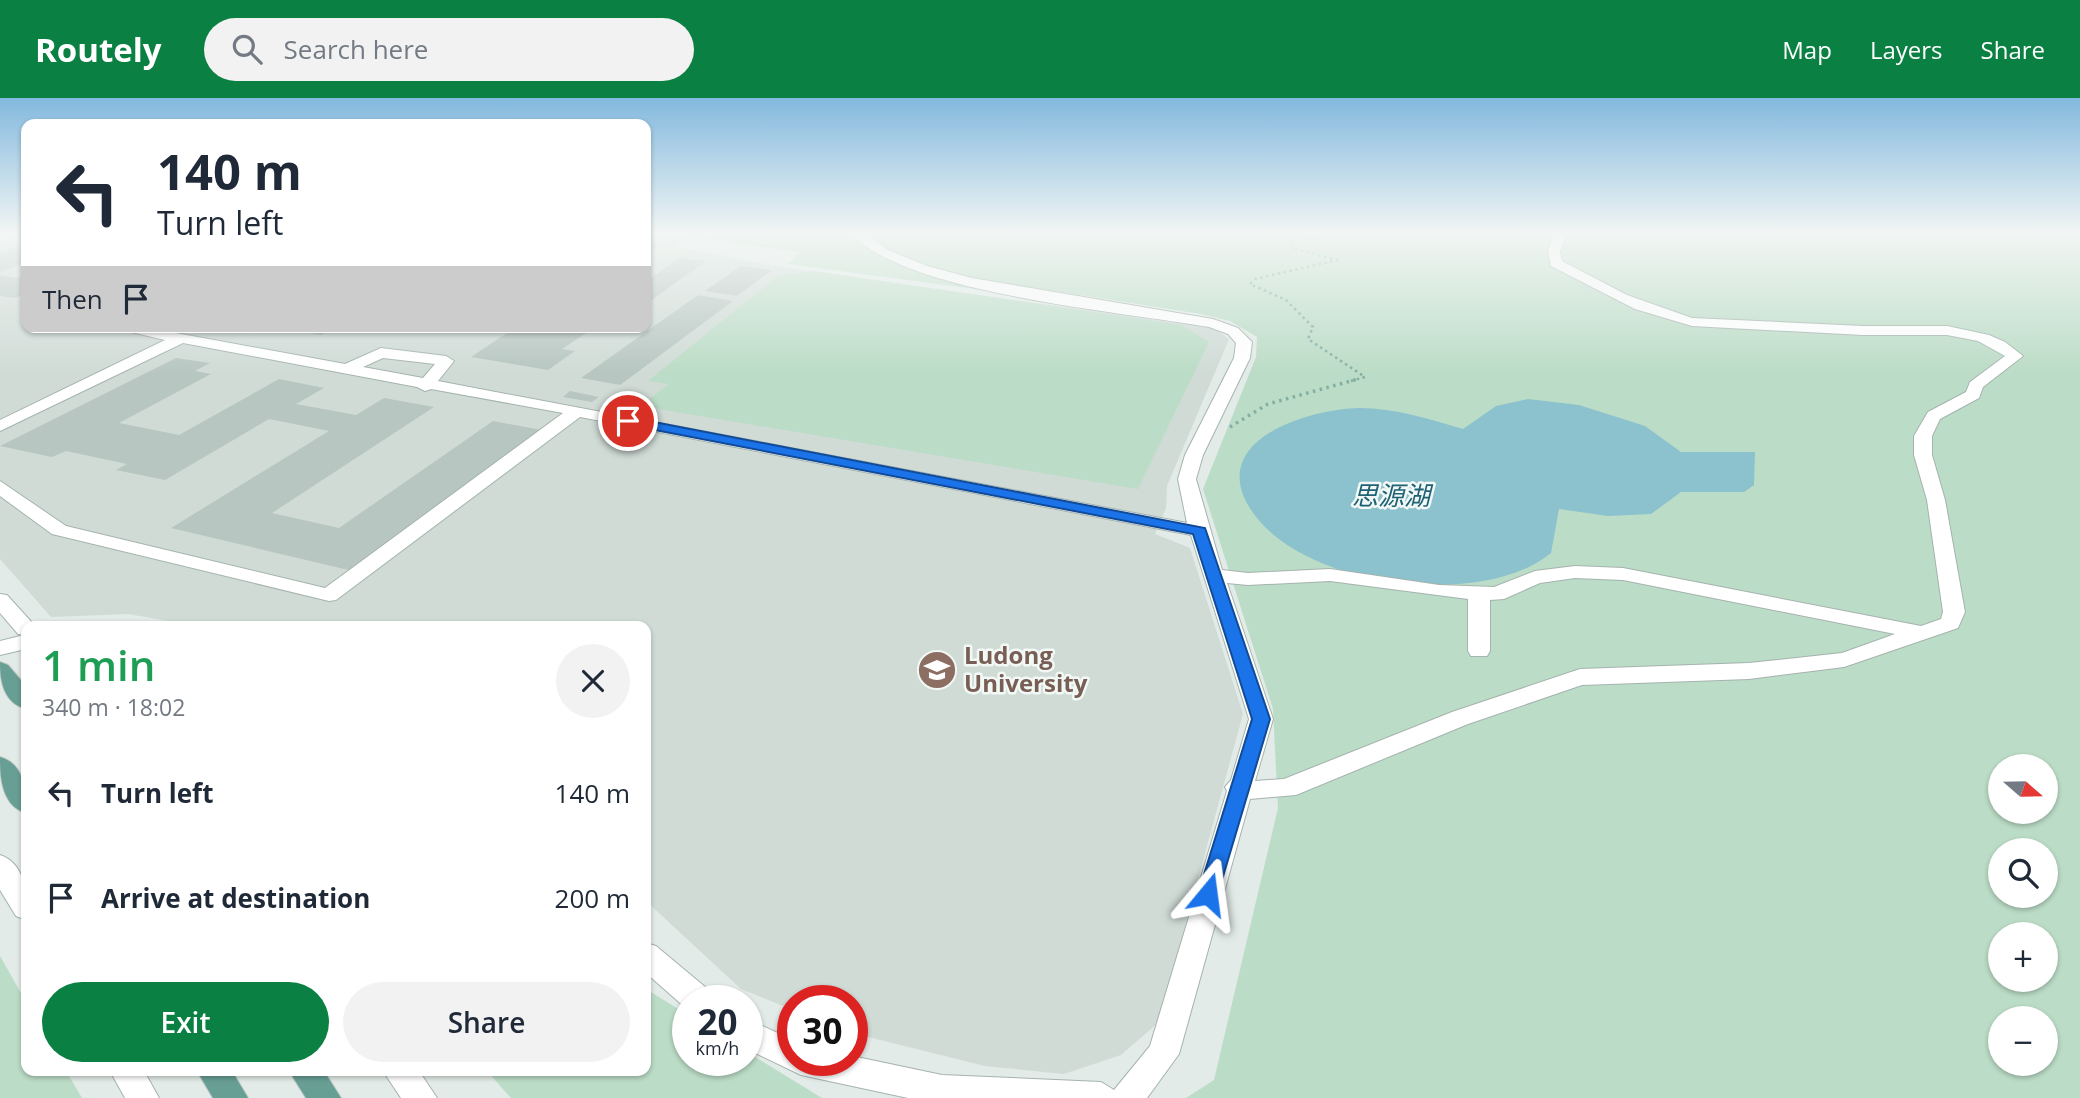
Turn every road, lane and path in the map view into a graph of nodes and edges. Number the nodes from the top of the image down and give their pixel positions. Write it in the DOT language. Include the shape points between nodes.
graph roads {
  1 [pos="973,281"];
  2 [pos="1253,281"];
  3 [pos="1592,281"];
  4 [pos="148,333"];
  5 [pos="180,339"];
  6 [pos="344,370"];
  7 [pos="425,386"];
  8 [pos="577,411"];
  9 [pos="0,426"];
  10 [pos="1194,455"];
  11 [pos="0,487"];
  12 [pos="1200,531"];
  13 [pos="1214,575"];
  14 [pos="1479,593"];
  15 [pos="0,600"];
  16 [pos="21,623"];
  17 [pos="1920,633"];
  18 [pos="21,643"];
  19 [pos="0,648"];
  20 [pos="1479,651"];
  21 [pos="0,670"];
  22 [pos="21,695"];
  23 [pos="0,766"];
  24 [pos="1238,787"];
  25 [pos="21,796"];
  26 [pos="0,866"];
  27 [pos="21,900"];
  28 [pos="651,959"];
  29 [pos="681,985"];
  30 [pos="868,1074"];
  31 [pos="130,1076"];
  32 [pos="217,1076"];
  33 [pos="308,1076"];
  34 [pos="404,1076"];
  35 [pos="143,1098"];
  36 [pos="232,1098"];
  37 [pos="325,1098"];
  38 [pos="421,1098"];
  39 [pos="1101,1098"];
  40 [pos="1127,1098"];
  1 -- 10 [label="street" via="1188,317 1233,331 1244,342 1242,358"];
  2 -- 10 [label="path" via="1250,284 1286,300 1313,327 1308,339 1365,377 1269,404 1236,422"];
  3 -- 17 [label="street" via="1655,311 1688,321 1724,326 1922,329 1992,341 2015,356 1976,384 1973,395 1934,414 1926,426 1922,440 1954,612 1950,623"];
  4 -- 5 [label="street"];
  5 -- 6 [label="street"];
  5 -- 9 [label="street"];
  6 -- 7 [label="street"];
  6 -- 7 [label="street" via="381,353 446,361"];
  7 -- 8 [label="street"];
  8 -- 11 [label="street" via="329,595 59,530"];
  8 -- 12 [label="street"];
  10 -- 12 [label="street" via="1187,479"];
  12 -- 13 [label="street"];
  13 -- 14 [label="street" via="1248,579 1330,575"];
  13 -- 24 [label="street" via="1261,719"];
  14 -- 17 [label="street" via="1497,594 1535,577 1575,572 1623,574"];
  14 -- 20 [label="street"];
  15 -- 16 [label="street"];
  17 -- 24 [label="street" via="1844,660 1749,671 1580,677 1525,693 1287,788 1255,791"];
  18 -- 19 [label="street"];
  21 -- 22 [label="main road"];
  23 -- 25 [label="main road"];
  24 -- 40 [label="street" via="1163,1054"];
  26 -- 27 [label="street"];
  28 -- 29 [label="street"];
  30 -- 39 [label="street" via="942,1090"];
  31 -- 35 [label="street"];
  32 -- 36 [label="main road"];
  33 -- 37 [label="main road"];
  34 -- 38 [label="street"];
}
